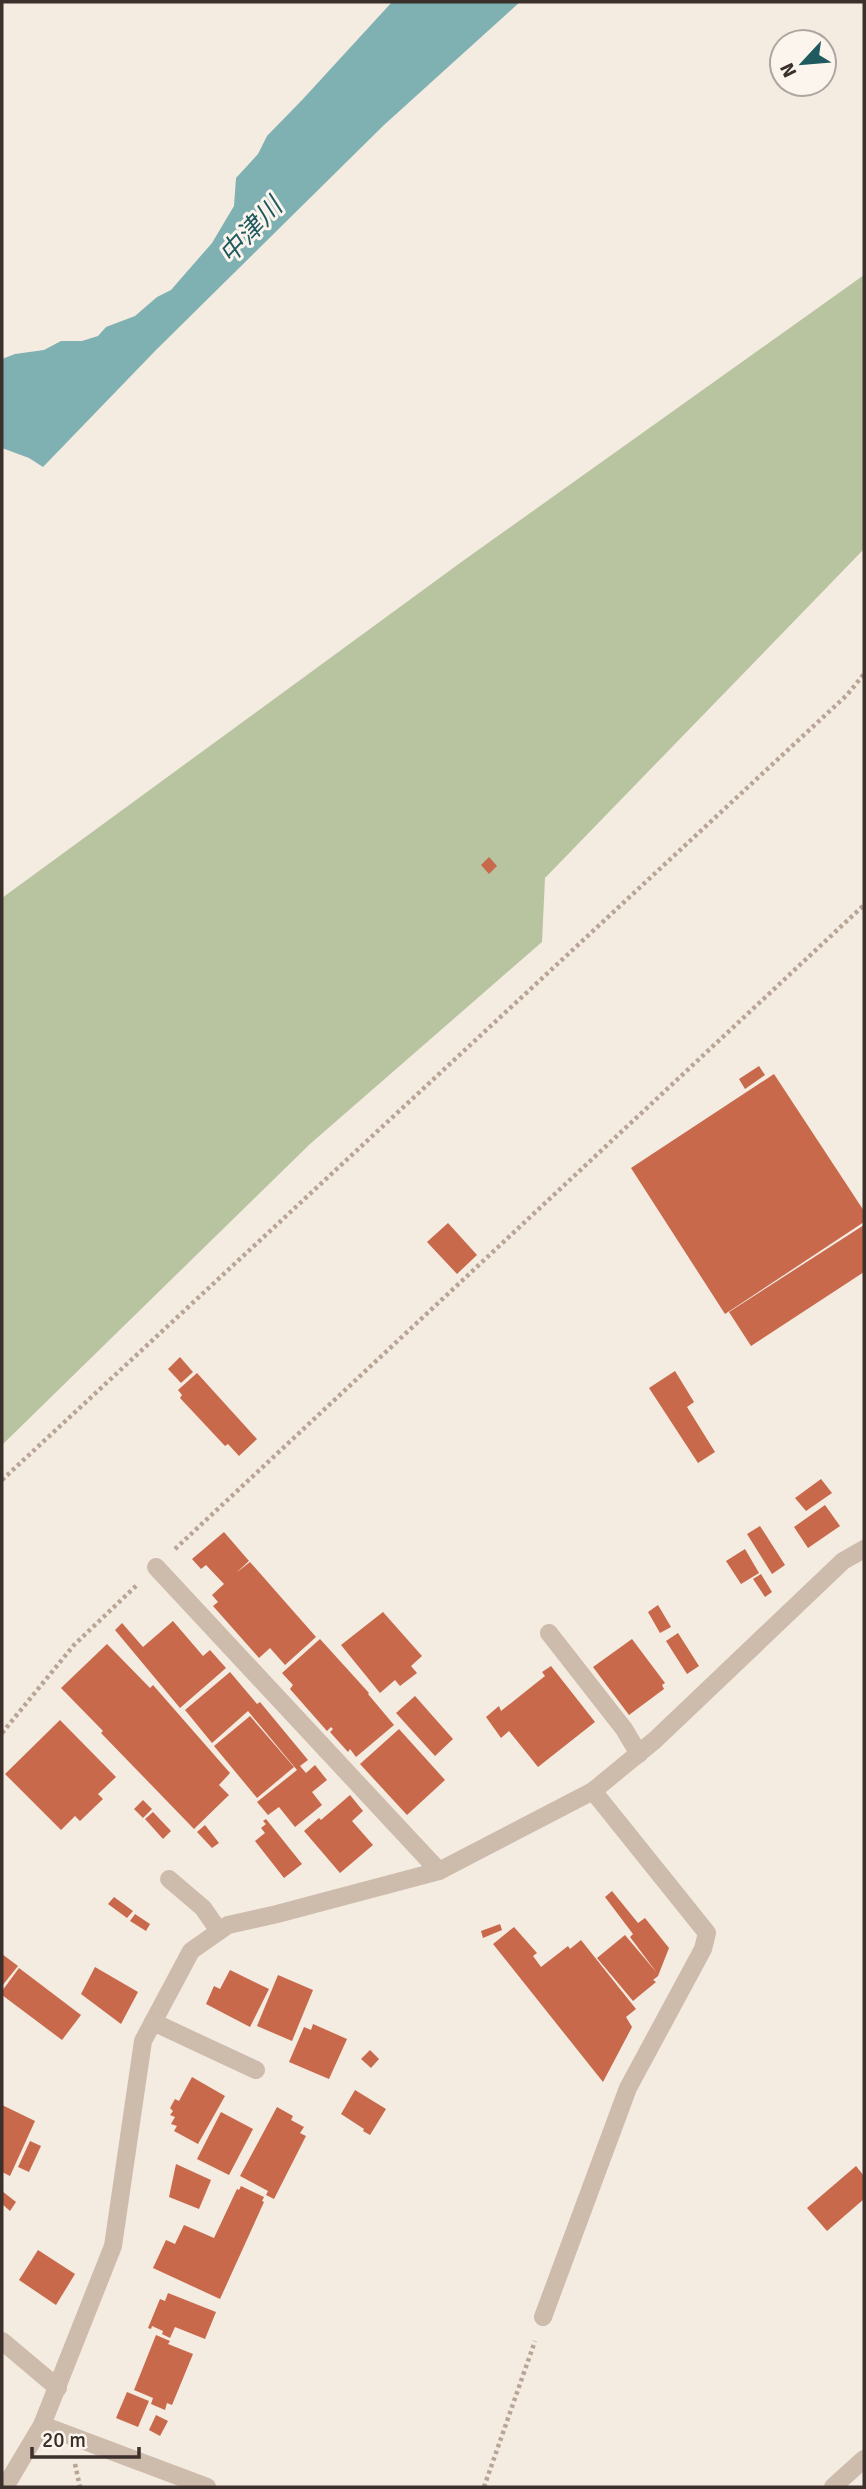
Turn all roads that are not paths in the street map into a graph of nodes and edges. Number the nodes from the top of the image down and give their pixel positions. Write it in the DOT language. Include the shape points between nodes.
graph roads {
  1 [pos="864,1549"];
  2 [pos="156,1567"];
  3 [pos="549,1633"];
  4 [pos="639,1754"];
  5 [pos="593,1791"];
  6 [pos="439,1871"];
  7 [pos="169,1879"];
  8 [pos="219,1931"];
  9 [pos="153,2022"];
  10 [pos="256,2070"];
  11 [pos="543,2317"];
  12 [pos="2,2341"];
  13 [pos="58,2388"];
  14 [pos="43,2425"];
  15 [pos="864,2459"];
  16 [pos="5,2487"];
  17 [pos="207,2487"];
  18 [pos="833,2487"];
  1 -- 4 [label="street" via="843,1561"];
  2 -- 6 [label="street"];
  3 -- 4 [label="street"];
  4 -- 5 [label="street"];
  5 -- 6 [label="street"];
  5 -- 11 [label="street" via="707,1933 628,2088"];
  6 -- 8 [label="street"];
  7 -- 8 [label="street" via="203,1908"];
  8 -- 9 [label="street" via="191,1951"];
  9 -- 10 [label="street"];
  9 -- 13 [label="street" via="143,2041 113,2246"];
  12 -- 13 [label="street"];
  13 -- 14 [label="street"];
  14 -- 16 [label="street"];
  14 -- 17 [label="street"];
  15 -- 18 [label="street"];
}
